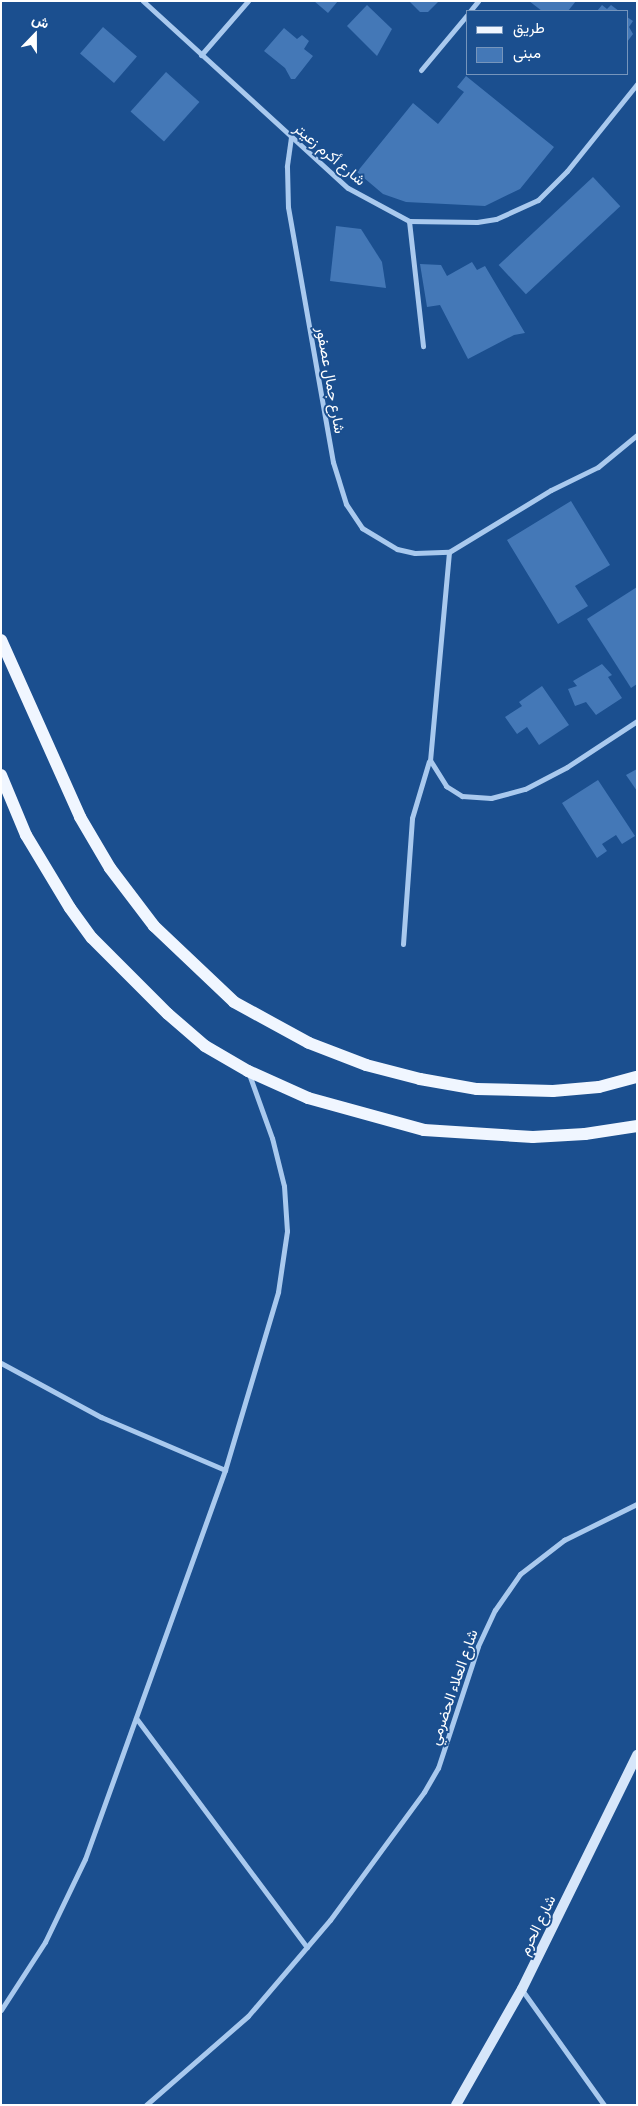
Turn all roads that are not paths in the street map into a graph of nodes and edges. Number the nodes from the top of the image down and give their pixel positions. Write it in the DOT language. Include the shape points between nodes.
graph roads {
  1 [pos="143,1"];
  2 [pos="248,1"];
  3 [pos="466,16"];
  4 [pos="201,55"];
  5 [pos="421,70"];
  6 [pos="637,84"];
  7 [pos="291,137"];
  8 [pos="409,221"];
  9 [pos="422,346"];
  10 [pos="637,435"];
  11 [pos="450,552"];
  12 [pos="1,640"];
  13 [pos="637,721"];
  14 [pos="430,760"];
  15 [pos="1,775"];
  16 [pos="403,944"];
  17 [pos="248,1071"];
  18 [pos="637,1077"];
  19 [pos="637,1126"];
  20 [pos="1,1363"];
  21 [pos="225,1470"];
  22 [pos="637,1504"];
  23 [pos="136,1718"];
  24 [pos="637,1755"];
  25 [pos="306,1948"];
  26 [pos="522,1989"];
  27 [pos="1,2010"];
  28 [pos="146,2105"];
  29 [pos="456,2105"];
  30 [pos="604,2105"];
  1 -- 4 [label="street, شارع أكرم زعيتر"];
  2 -- 4 [label="street"];
  3 -- 5 [label="street"];
  4 -- 7 [label="street, شارع أكرم زعيتر"];
  6 -- 8 [label="street, شارع أكرم زعيتر" via="567,171 538,200 496,219 477,222"];
  7 -- 8 [label="street, شارع أكرم زعيتر" via="348,188"];
  7 -- 11 [label="street, شارع جمال عصفور" via="287,167 288,206 333,462 346,504 362,528 386,545 415,553"];
  8 -- 9 [label="street"];
  10 -- 11 [label="street, شارع جمال عصفور" via="598,468 551,490"];
  11 -- 14 [label="street"];
  12 -- 18 [label="main road" via="80,817 110,868 154,926 234,1002 272,1026 309,1043 366,1065 439,1082 477,1089 553,1091 599,1086"];
  13 -- 14 [label="street" via="548,778 491,798 462,796 446,786"];
  14 -- 16 [label="street" via="412,818"];
  15 -- 17 [label="main road" via="26,835 92,938 205,1046"];
  17 -- 19 [label="main road" via="308,1098 424,1130 533,1137"];
  17 -- 21 [label="street" via="279,1161 287,1211 286,1238 278,1292"];
  20 -- 21 [label="street" via="101,1417"];
  21 -- 23 [label="street"];
  22 -- 25 [label="street, شارع العلاء الحضرمي" via="564,1540 520,1574 495,1610 478,1646 438,1768 419,1799"];
  23 -- 25 [label="street"];
  23 -- 27 [label="street" via="67,1901"];
  24 -- 26 [label="street, شارع الحرم"];
  25 -- 28 [label="street, شارع العلاء الحضرمي" via="248,2016"];
  26 -- 29 [label="street, شارع الحرم"];
  26 -- 30 [label="street"];
}
